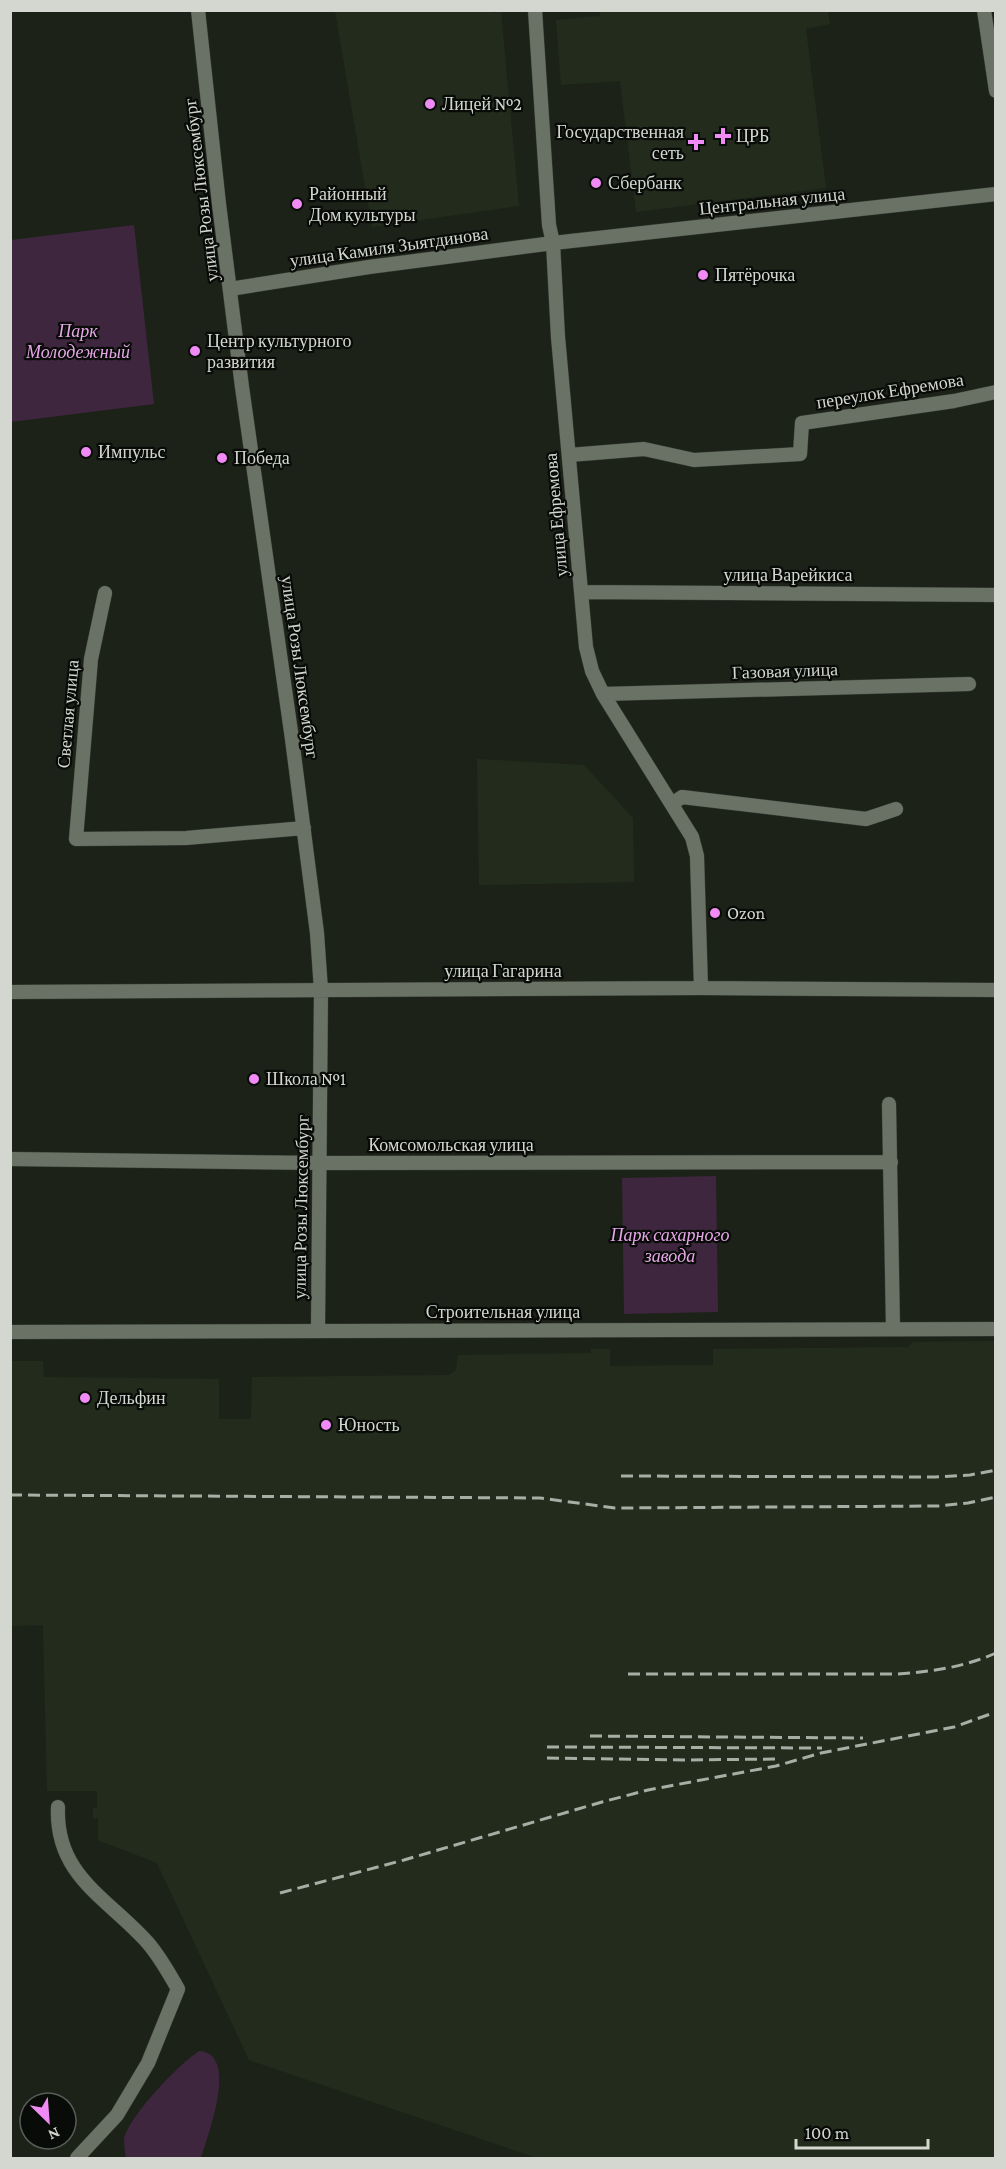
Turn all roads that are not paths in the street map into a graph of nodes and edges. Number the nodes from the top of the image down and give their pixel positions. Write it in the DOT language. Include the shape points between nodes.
graph roads {
  1 [pos="198,10"];
  2 [pos="535,10"];
  3 [pos="984,10"];
  4 [pos="996,91"];
  5 [pos="996,194"];
  6 [pos="553,243"];
  7 [pos="230,289"];
  8 [pos="996,392"];
  9 [pos="569,455"];
  10 [pos="581,592"];
  11 [pos="105,593"];
  12 [pos="996,595"];
  13 [pos="969,684"];
  14 [pos="603,694"];
  15 [pos="673,803"];
  16 [pos="896,809"];
  17 [pos="304,828"];
  18 [pos="701,988"];
  19 [pos="321,990"];
  20 [pos="996,990"];
  21 [pos="10,992"];
  22 [pos="889,1104"];
  23 [pos="10,1159"];
  24 [pos="891,1162"];
  25 [pos="321,1163"];
  26 [pos="894,1329"];
  27 [pos="996,1329"];
  28 [pos="318,1331"];
  29 [pos="10,1332"];
  30 [pos="58,1807"];
  31 [pos="76,2158"];
  1 -- 7 [label="street, улица Розы Люксембург"];
  2 -- 6 [label="street, улица Ефремова"];
  3 -- 4 [label="street"];
  5 -- 6 [label="street, Центральная улица"];
  6 -- 7 [label="street, улица Камиля Зыятдинова"];
  6 -- 9 [label="street, улица Ефремова"];
  7 -- 17 [label="street, улица Розы Люксембург"];
  8 -- 9 [label="street, переулок Ефремова" via="802,423 800,454 694,460 644,449"];
  9 -- 10 [label="street, улица Ефремова"];
  10 -- 12 [label="street, улица Варейкиса"];
  10 -- 14 [label="street, улица Ефремова" via="591,671"];
  11 -- 17 [label="street, Светлая улица" via="91,659 76,839 186,838"];
  13 -- 14 [label="street, Газовая улица"];
  14 -- 15 [label="street, улица Ефремова"];
  15 -- 16 [label="street" via="682,797 866,819"];
  15 -- 18 [label="street, улица Ефремова" via="692,837 697,856"];
  17 -- 19 [label="street, улица Розы Люксембург"];
  18 -- 19 [label="street, улица Гагарина"];
  18 -- 20 [label="street, улица Гагарина"];
  19 -- 21 [label="street, улица Гагарина"];
  19 -- 25 [label="street, улица Розы Люксембург"];
  22 -- 24 [label="street"];
  23 -- 25 [label="street, Комсомольская улица"];
  24 -- 25 [label="street, Комсомольская улица"];
  24 -- 26 [label="street"];
  25 -- 28 [label="street, улица Розы Люксембург"];
  26 -- 27 [label="street, Строительная улица"];
  26 -- 28 [label="street, Строительная улица"];
  28 -- 29 [label="street, Строительная улица"];
  30 -- 31 [label="street" via="60,1841 68,1860 84,1881 148,1943 178,1989 148,2063 117,2115"];
}
